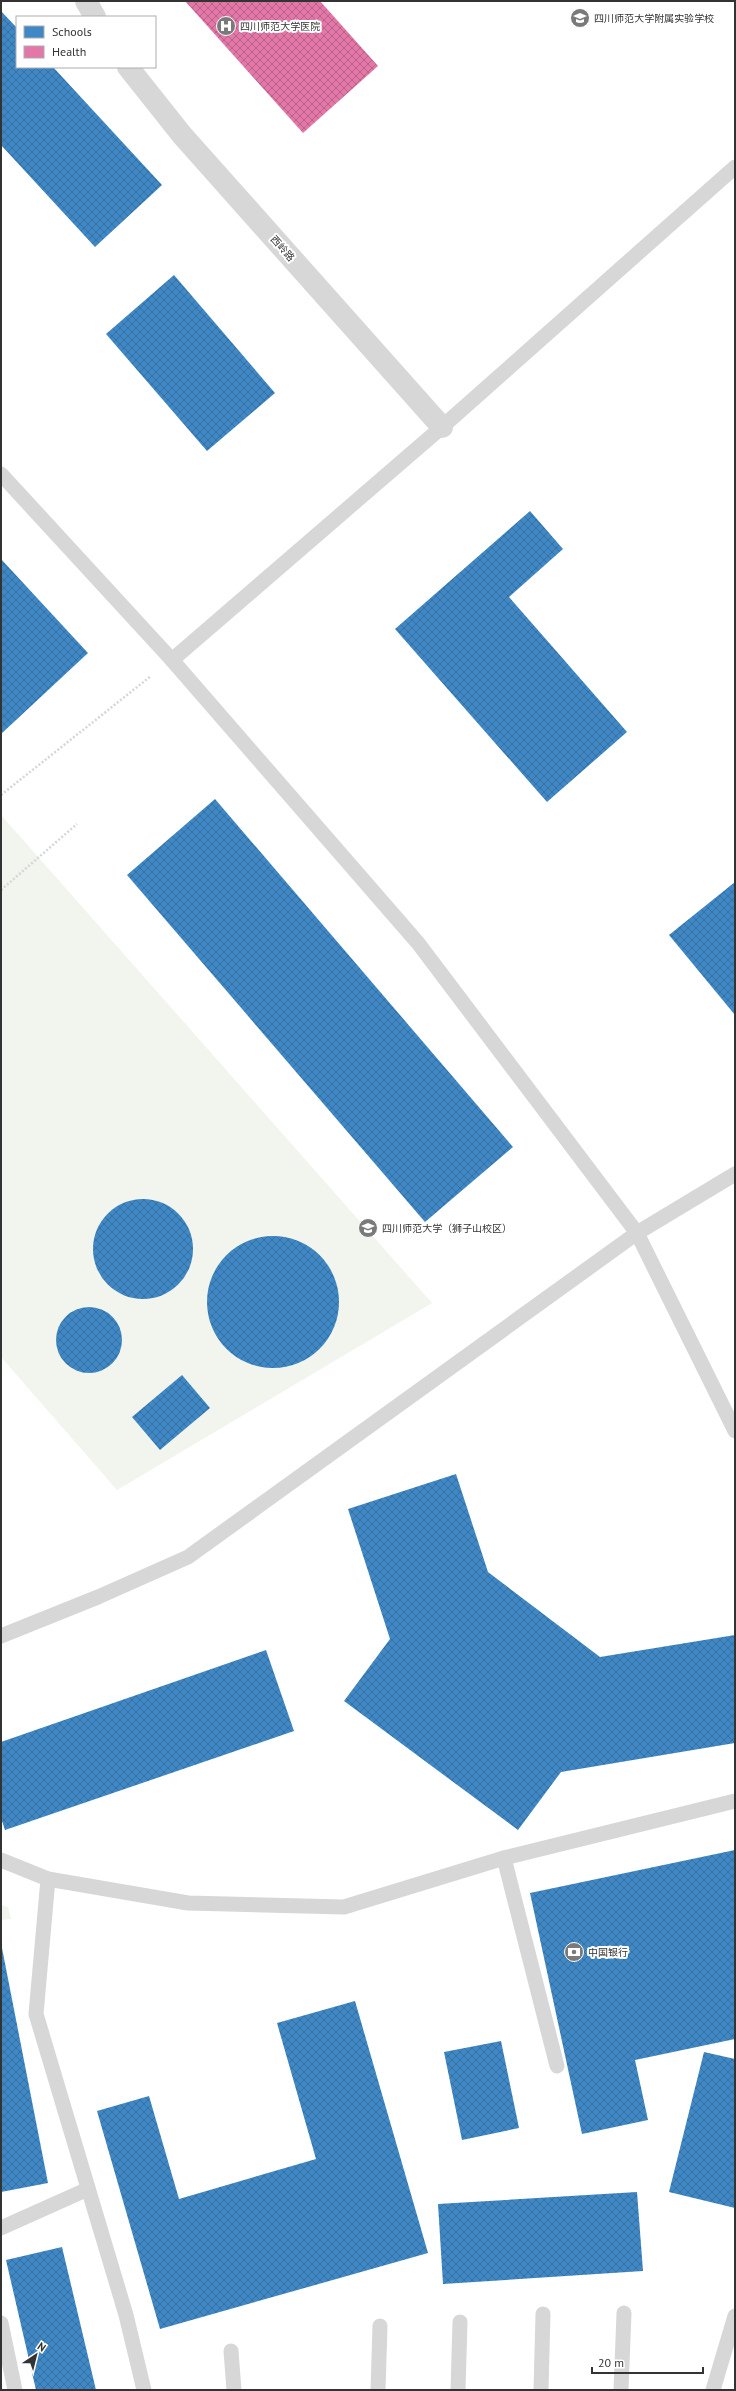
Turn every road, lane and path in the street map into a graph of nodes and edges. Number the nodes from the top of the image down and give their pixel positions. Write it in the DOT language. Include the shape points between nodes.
graph roads {
  1 [pos="86,1"];
  2 [pos="94,16"];
  3 [pos="129,68"];
  4 [pos="735,167"];
  5 [pos="442,427"];
  6 [pos="1,474"];
  7 [pos="172,660"];
  8 [pos="1,795"];
  9 [pos="77,824"];
  10 [pos="1,890"];
  11 [pos="735,1174"];
  12 [pos="637,1233"];
  13 [pos="735,1431"];
  14 [pos="1,1636"];
  15 [pos="735,1801"];
  16 [pos="504,1858"];
  17 [pos="1,1860"];
  18 [pos="48,1879"];
  19 [pos="557,2066"];
  20 [pos="88,2190"];
  21 [pos="1,2228"];
  22 [pos="543,2314"];
  23 [pos="624,2314"];
  24 [pos="735,2316"];
  25 [pos="460,2322"];
  26 [pos="1,2323"];
  27 [pos="380,2326"];
  28 [pos="232,2351"];
  29 [pos="15,2390"];
  30 [pos="144,2390"];
  31 [pos="234,2390"];
  32 [pos="378,2390"];
  33 [pos="458,2390"];
  34 [pos="541,2390"];
  35 [pos="620,2390"];
  36 [pos="713,2390"];
  1 -- 2 [label="street"];
  3 -- 5 [label="street, 西岭路" via="182,135"];
  4 -- 5 [label="lane"];
  5 -- 7 [label="lane"];
  6 -- 7 [label="lane"];
  7 -- 8 [label="path"];
  7 -- 12 [label="lane" via="418,943"];
  9 -- 10 [label="path"];
  11 -- 12 [label="lane"];
  12 -- 13 [label="lane"];
  12 -- 14 [label="lane" via="188,1556 98,1598"];
  15 -- 16 [label="lane"];
  16 -- 18 [label="lane" via="344,1907 188,1903"];
  16 -- 19 [label="lane"];
  17 -- 18 [label="lane"];
  18 -- 20 [label="lane" via="36,2014"];
  20 -- 21 [label="lane"];
  20 -- 30 [label="lane" via="126,2315"];
  22 -- 34 [label="lane"];
  23 -- 35 [label="lane"];
  24 -- 36 [label="lane"];
  25 -- 33 [label="lane"];
  26 -- 29 [label="lane"];
  27 -- 32 [label="lane"];
  28 -- 31 [label="lane"];
}
